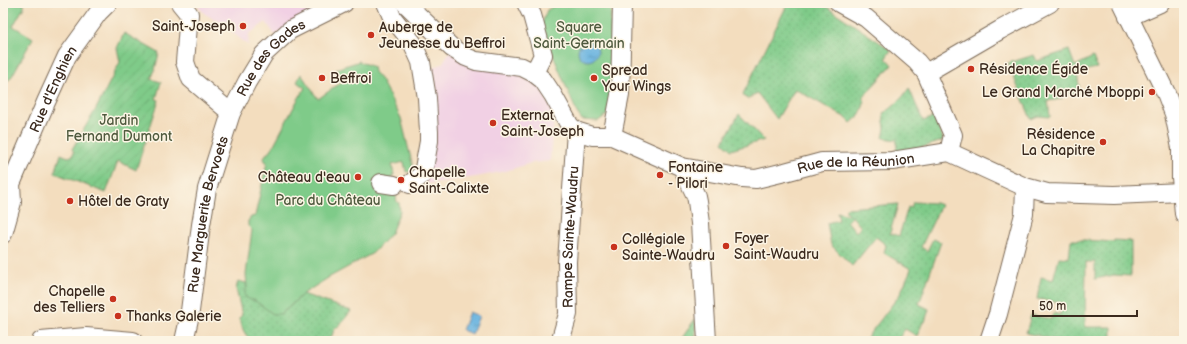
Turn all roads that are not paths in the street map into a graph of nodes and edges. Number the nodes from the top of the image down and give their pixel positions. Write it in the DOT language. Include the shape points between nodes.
graph roads {
  1 [pos="108,3"];
  2 [pos="180,3"];
  3 [pos="344,3"];
  4 [pos="386,3"];
  5 [pos="405,3"];
  6 [pos="526,3"];
  7 [pos="622,3"];
  8 [pos="839,3"];
  9 [pos="1050,3"];
  10 [pos="1160,3"];
  11 [pos="1125,10"];
  12 [pos="534,73"];
  13 [pos="926,73"];
  14 [pos="231,113"];
  15 [pos="576,131"];
  16 [pos="612,136"];
  17 [pos="949,152"];
  18 [pos="1182,164"];
  19 [pos="682,168"];
  20 [pos="7,183"];
  21 [pos="395,184"];
  22 [pos="1025,187"];
  23 [pos="1182,192"];
  24 [pos="1184,214"];
  25 [pos="3,234"];
  26 [pos="41,341"];
  27 [pos="133,341"];
  28 [pos="184,341"];
  29 [pos="562,341"];
  30 [pos="707,341"];
  31 [pos="989,341"];
  1 -- 20 [label="street, Rue d'Enghien" via="67,56"];
  2 -- 14 [label="street" via="190,14 185,62 191,80"];
  3 -- 14 [label="street, Rue des Gades" via="290,30 264,54"];
  4 -- 21 [label="street" via="392,17 412,42 421,62 427,98 429,141 423,174"];
  5 -- 12 [label="street" via="452,48 466,57 476,61 522,67"];
  6 -- 12 [label="street" via="543,55"];
  7 -- 16 [label="street" via="620,95"];
  8 -- 13 [label="street" via="866,18 917,62"];
  9 -- 13 [label="street"];
  10 -- 11 [label="street"];
  11 -- 18 [label="street" via="1174,114"];
  12 -- 15 [label="street" via="543,80 570,126"];
  13 -- 17 [label="street" via="953,135"];
  14 -- 28 [label="street, Rue Marguerite Bervoets" via="207,189"];
  15 -- 16 [label="street" via="592,136"];
  15 -- 29 [label="street, Rampe Sainte-Waudru" via="567,262 568,314"];
  16 -- 19 [label="street, Rue de la Réunion"];
  17 -- 19 [label="street, Rue de la Réunion" via="892,161 822,162 756,179"];
  17 -- 22 [label="street"];
  18 -- 23 [label="street"];
  19 -- 30 [label="street" via="697,201"];
  20 -- 25 [label="street" via="12,202"];
  22 -- 23 [label="street" via="1047,193"];
  22 -- 31 [label="street" via="1024,214"];
  23 -- 24 [label="street"];
  26 -- 27 [label="street" via="86,337"];
}
